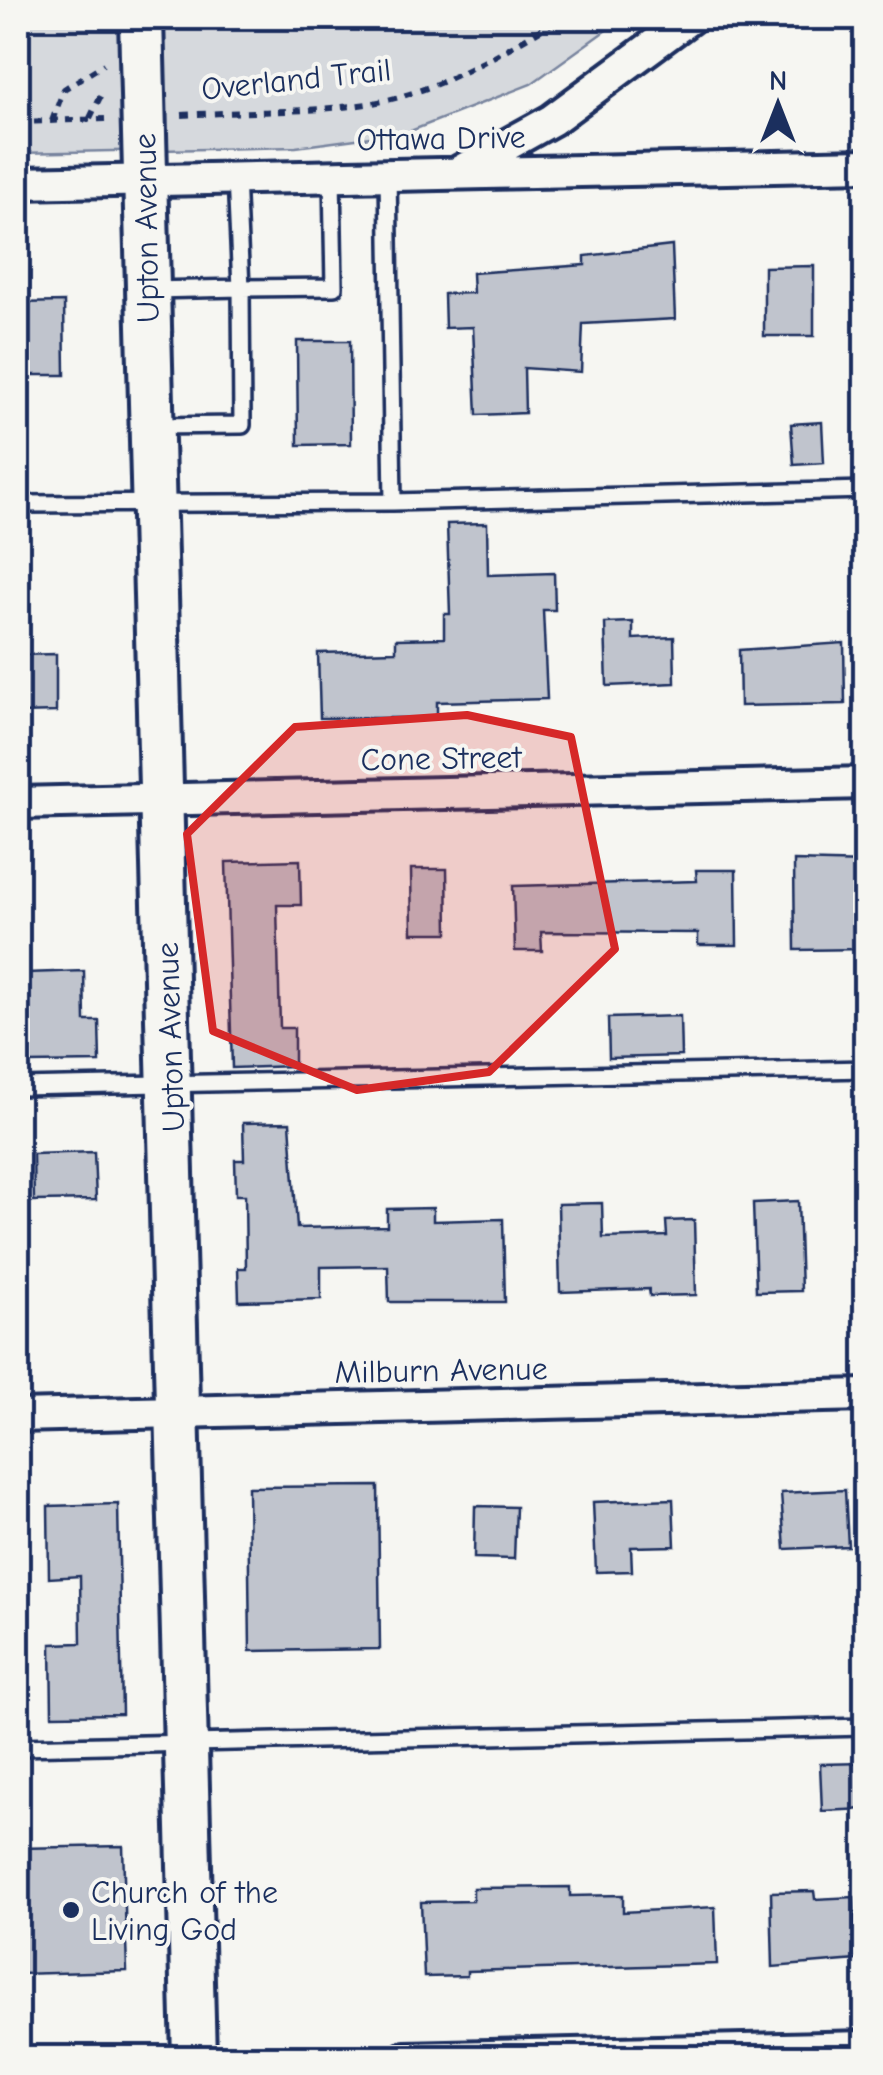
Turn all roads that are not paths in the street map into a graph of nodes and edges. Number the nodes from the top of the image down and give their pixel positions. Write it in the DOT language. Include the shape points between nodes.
graph roads {
  1 [pos="142,18"];
  2 [pos="690,18"];
  3 [pos="866,165"];
  4 [pos="456,173"];
  5 [pos="388,174"];
  6 [pos="332,176"];
  7 [pos="236,177"];
  8 [pos="143,178"];
  9 [pos="18,183"];
  10 [pos="241,288"];
  11 [pos="147,290"];
  12 [pos="151,426"];
  13 [pos="866,490"];
  14 [pos="154,502"];
  15 [pos="393,502"];
  16 [pos="18,504"];
  17 [pos="866,784"];
  18 [pos="163,799"];
  19 [pos="18,803"];
  20 [pos="866,1068"];
  21 [pos="171,1082"];
  22 [pos="18,1087"];
  23 [pos="866,1395"];
  24 [pos="180,1412"];
  25 [pos="18,1416"];
  26 [pos="866,1726"];
  27 [pos="187,1742"];
  28 [pos="18,1747"];
  29 [pos="866,2047"];
  30 [pos="194,2058"];
  31 [pos="405,2058"];
  1 -- 8 [label="street, Upton Avenue"];
  2 -- 4 [label="street" via="552,120"];
  3 -- 4 [label="street, Ottawa Drive"];
  4 -- 5 [label="street, Ottawa Drive"];
  5 -- 6 [label="street, Ottawa Drive"];
  5 -- 15 [label="lane"];
  6 -- 7 [label="street, Ottawa Drive"];
  6 -- 10 [label="lane" via="334,287"];
  7 -- 8 [label="street, Ottawa Drive"];
  7 -- 10 [label="lane"];
  8 -- 9 [label="street, Ottawa Drive"];
  8 -- 11 [label="street, Upton Avenue"];
  10 -- 11 [label="lane"];
  10 -- 12 [label="lane" via="242,425"];
  11 -- 12 [label="street, Upton Avenue"];
  12 -- 14 [label="street, Upton Avenue"];
  13 -- 15 [label="lane"];
  14 -- 15 [label="lane"];
  14 -- 16 [label="lane"];
  14 -- 18 [label="street, Upton Avenue"];
  17 -- 18 [label="street, Cone Street"];
  18 -- 19 [label="street, Cone Street"];
  18 -- 21 [label="street, Upton Avenue"];
  20 -- 21 [label="lane"];
  21 -- 22 [label="lane"];
  21 -- 24 [label="street, Upton Avenue"];
  23 -- 24 [label="street, Milburn Avenue"];
  24 -- 25 [label="street, Milburn Avenue"];
  24 -- 27 [label="street, Upton Avenue"];
  26 -- 27 [label="lane"];
  27 -- 28 [label="lane"];
  27 -- 30 [label="street, Upton Avenue"];
  29 -- 31 [label="street"];
}
